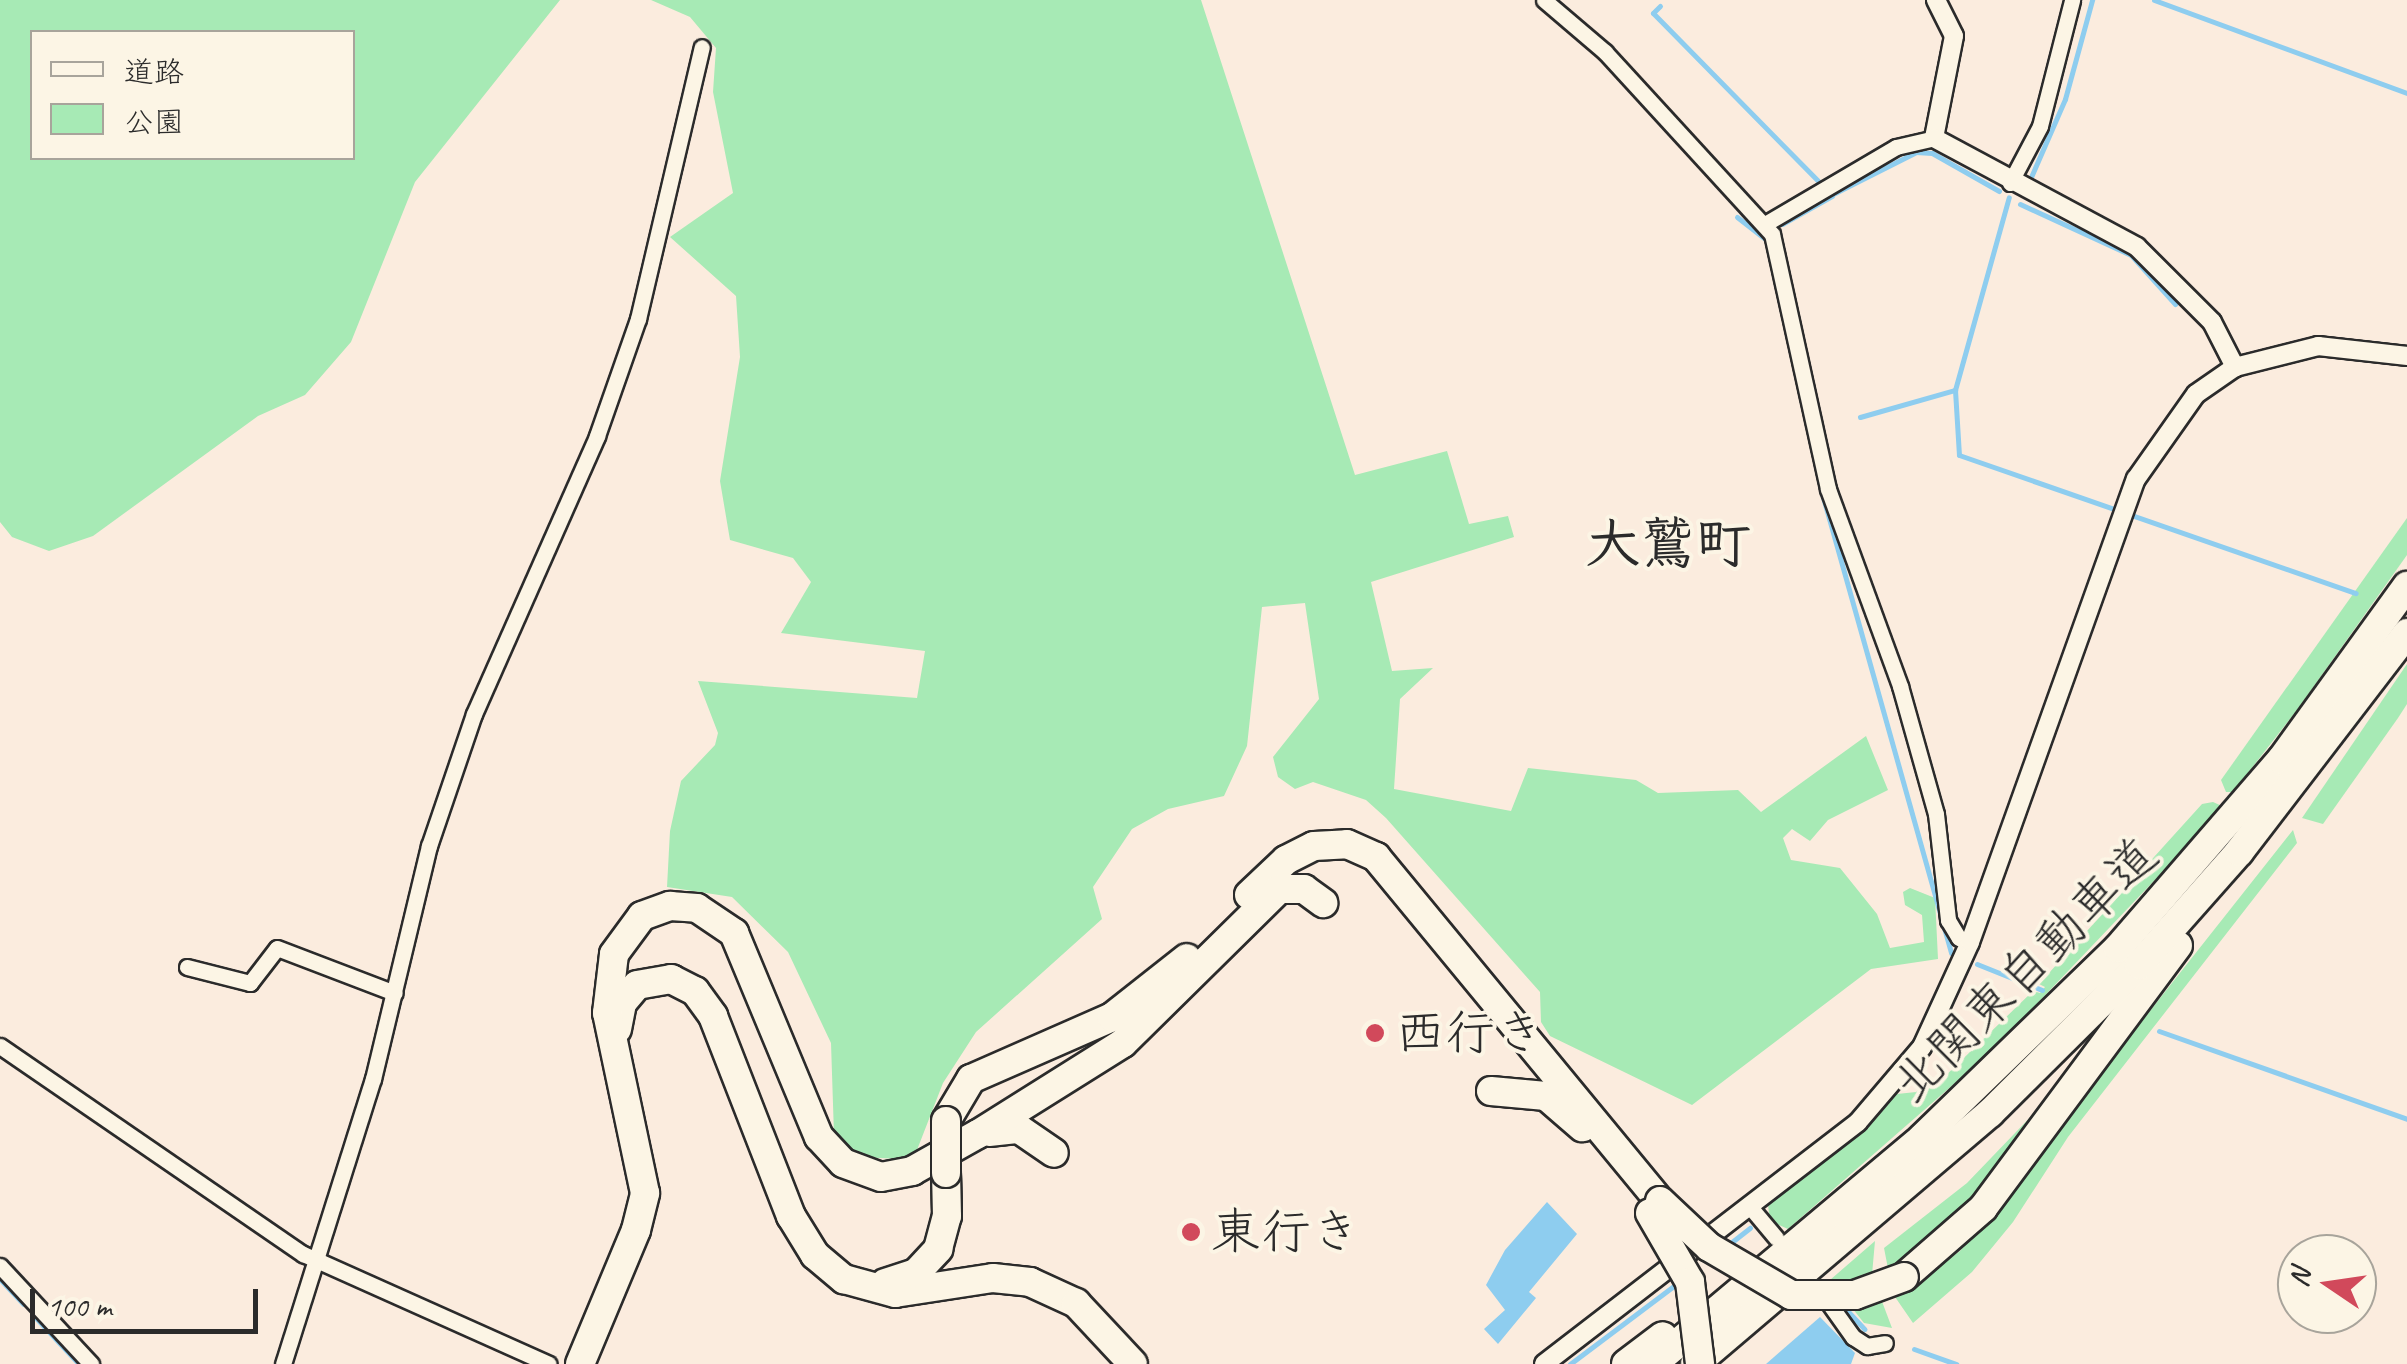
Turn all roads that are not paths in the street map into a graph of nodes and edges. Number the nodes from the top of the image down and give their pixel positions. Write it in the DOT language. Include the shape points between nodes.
graph roads {
  1 [pos="1544,0"];
  2 [pos="1936,0"];
  3 [pos="2072,0"];
  4 [pos="702,47"];
  5 [pos="1934,138"];
  6 [pos="2010,183"];
  7 [pos="1765,224"];
  8 [pos="2407,356"];
  9 [pos="2235,367"];
  10 [pos="2407,586"];
  11 [pos="2407,633"];
  12 [pos="2302,774"];
  13 [pos="1323,904"];
  14 [pos="1970,942"];
  15 [pos="187,967"];
  16 [pos="394,993"];
  17 [pos="0,1046"];
  18 [pos="614,1060"];
  19 [pos="1491,1091"];
  20 [pos="978,1134"];
  21 [pos="1054,1153"];
  22 [pos="1655,1207"];
  23 [pos="1750,1208"];
  24 [pos="1775,1252"];
  25 [pos="318,1262"];
  26 [pos="0,1266"];
  27 [pos="844,1278"];
  28 [pos="1819,1288"];
  29 [pos="604,1306"];
  30 [pos="1884,1343"];
  31 [pos="1867,1346"];
  32 [pos="91,1364"];
  33 [pos="283,1364"];
  34 [pos="549,1364"];
  35 [pos="580,1364"];
  36 [pos="608,1364"];
  37 [pos="1133,1364"];
  38 [pos="1544,1364"];
  39 [pos="1626,1364"];
  40 [pos="1653,1364"];
  41 [pos="1698,1364"];
  42 [pos="1863,1364"];
  1 -- 7 [label="street" via="1605,52"];
  2 -- 5 [label="street" via="1954,36"];
  3 -- 6 [label="street" via="2040,126"];
  4 -- 16 [label="street" via="638,319 597,436 474,714 430,846"];
  5 -- 6 [label="street"];
  5 -- 7 [label="street" via="1896,148"];
  6 -- 9 [label="street" via="2149,257 2212,322"];
  7 -- 14 [label="street" via="1775,242 1828,488 1900,686 1936,814 1948,920"];
  8 -- 9 [label="street" via="2318,346"];
  9 -- 14 [label="street" via="2196,394 2136,479"];
  10 -- 24 [label="highway, 北関東自動車道" via="2280,760 2118,948 1970,1094"];
  11 -- 12 [label="highway, 北関東自動車道"];
  12 -- 22 [label="highway, bridge" via="1983,1208 1904,1277 1856,1296 1791,1296"];
  12 -- 41 [label="highway, 北関東自動車道" via="2178,922 2030,1075"];
  13 -- 20 [label="highway" via="1304,889 1278,889 1124,1043"];
  14 -- 23 [label="street" via="1945,1007 1902,1075 1858,1122"];
  15 -- 16 [label="street" via="250,984 277,948"];
  16 -- 25 [label="street"];
  17 -- 25 [label="street"];
  18 -- 20 [label="highway" via="607,990 620,939 655,909 697,908 724,923 743,948 819,1137 843,1163 867,1174 896,1175"];
  18 -- 27 [label="highway" via="618,1014 637,985 672,979 695,991 713,1016 791,1216 816,1255"];
  18 -- 29 [label="highway" via="645,1193"];
  19 -- 22 [label="highway" via="1530,1092 1561,1104"];
  20 -- 21 [label="highway" via="1019,1129"];
  22 -- 27 [label="highway, bridge" via="1390,870 1347,844 1314,846 1286,860 1136,1001 1088,1030 986,1069 960,1090 946,1121 944,1234 927,1263 884,1284"];
  22 -- 41 [label="highway, bridge" via="1690,1282"];
  23 -- 24 [label="street"];
  23 -- 38 [label="street"];
  24 -- 39 [label="highway"];
  24 -- 40 [label="highway, 北関東自動車道"];
  25 -- 33 [label="street"];
  25 -- 34 [label="street"];
  26 -- 32 [label="street"];
  27 -- 37 [label="highway" via="894,1293 993,1278 1030,1282 1076,1304"];
  28 -- 31 [label="street"];
  29 -- 35 [label="highway"];
  29 -- 36 [label="highway" via="598,1335"];
  30 -- 31 [label="street"];
  31 -- 42 [label="street"];
}
